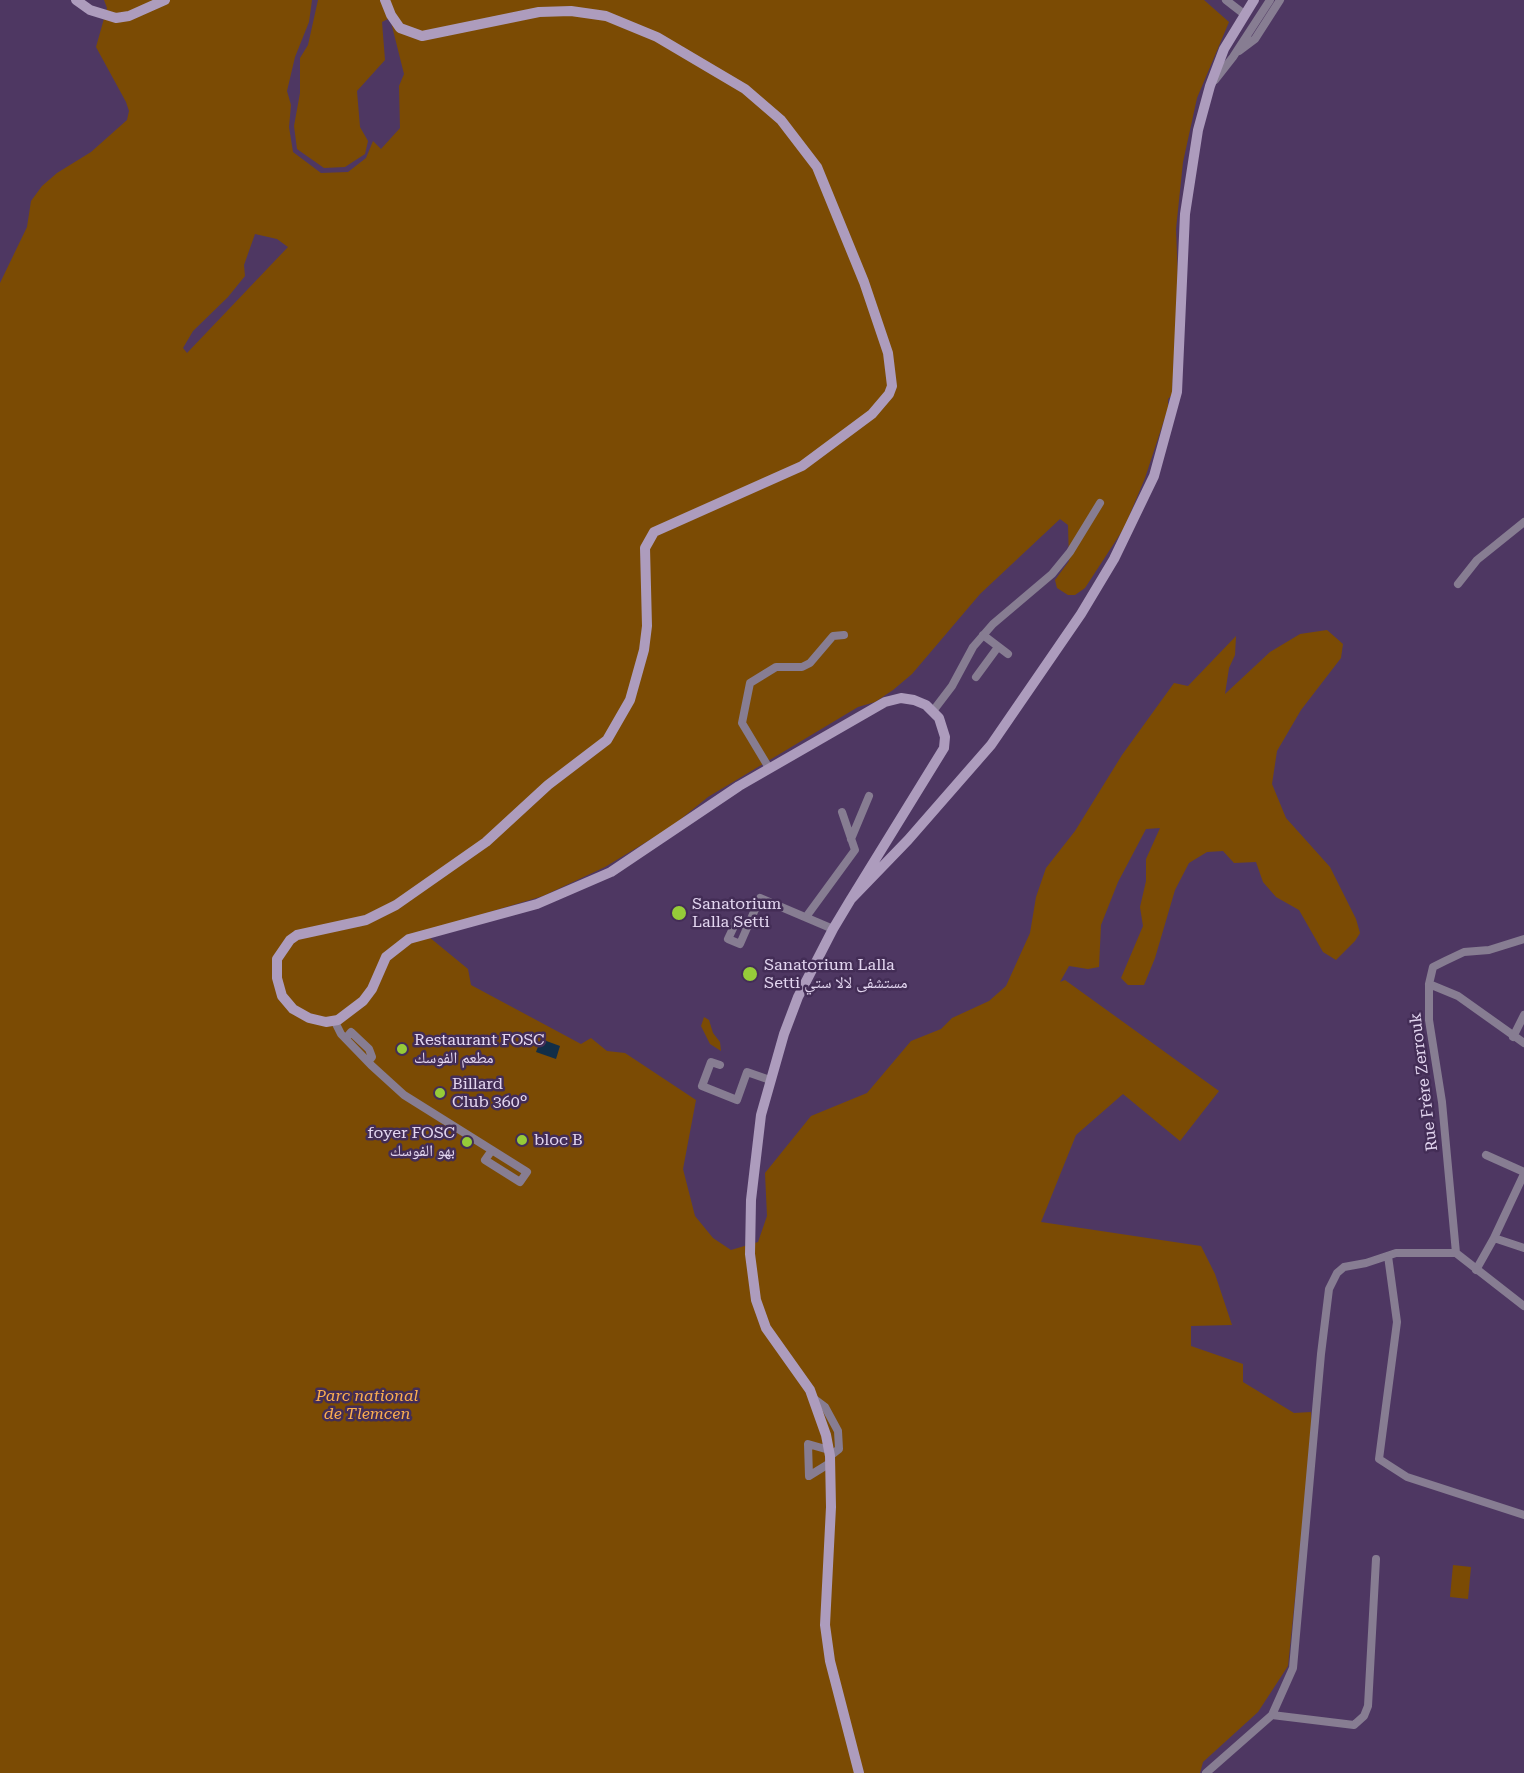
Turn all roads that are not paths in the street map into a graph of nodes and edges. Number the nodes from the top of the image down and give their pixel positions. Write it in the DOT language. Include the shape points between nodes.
graph roads {
  1 [pos="76,0"];
  2 [pos="165,0"];
  3 [pos="385,0"];
  4 [pos="1226,0"];
  5 [pos="1254,0"];
  6 [pos="1270,0"];
  7 [pos="1280,0"];
  8 [pos="1244,14"];
  9 [pos="1236,54"];
  10 [pos="1210,86"];
  11 [pos="1100,503"];
  12 [pos="1524,522"];
  13 [pos="1458,584"];
  14 [pos="844,634"];
  15 [pos="983,635"];
  16 [pos="998,647"];
  17 [pos="1008,654"];
  18 [pos="976,677"];
  19 [pos="933,711"];
  20 [pos="769,768"];
  21 [pos="869,796"];
  22 [pos="842,812"];
  23 [pos="851,839"];
  24 [pos="851,899"];
  25 [pos="806,917"];
  26 [pos="747,927"];
  27 [pos="832,929"];
  28 [pos="1524,939"];
  29 [pos="1429,984"];
  30 [pos="1524,1016"];
  31 [pos="335,1022"];
  32 [pos="1513,1037"];
  33 [pos="1524,1043"];
  34 [pos="720,1065"];
  35 [pos="770,1080"];
  36 [pos="492,1150"];
  37 [pos="1486,1155"];
  38 [pos="1524,1173"];
  39 [pos="1494,1238"];
  40 [pos="1524,1248"];
  41 [pos="1456,1253"];
  42 [pos="1388,1256"];
  43 [pos="1476,1270"];
  44 [pos="1524,1306"];
  45 [pos="1524,1515"];
  46 [pos="1376,1558"];
  47 [pos="1272,1715"];
  48 [pos="859,1773"];
  49 [pos="1206,1773"];
  1 -- 2 [label="main road" via="90,10 116,18"];
  3 -- 31 [label="main road" via="400,28 422,36 539,12 606,16 657,37 745,89 781,120 817,167 864,282 893,378 889,394 872,414 802,466 660,529 647,541 644,650 630,700 607,740 548,785 486,842 396,905 357,923 297,935 283,946 276,967 286,1002 309,1018"];
  4 -- 8 [label="street"];
  5 -- 8 [label="main road"];
  6 -- 9 [label="street"];
  7 -- 9 [label="street" via="1255,39"];
  8 -- 10 [label="main road" via="1224,48"];
  9 -- 10 [label="street"];
  10 -- 24 [label="main road" via="1198,130 1185,214 1177,392 1163,452 1146,495 1081,615 991,745"];
  11 -- 15 [label="street" via="1052,574"];
  12 -- 13 [label="street" via="1477,560"];
  14 -- 20 [label="street" via="833,636 810,663 802,667 776,667 750,683 742,723"];
  15 -- 16 [label="street"];
  15 -- 19 [label="street"];
  16 -- 17 [label="street"];
  16 -- 18 [label="street"];
  19 -- 20 [label="main road" via="914,700 885,702"];
  19 -- 24 [label="main road" via="945,737 940,757"];
  20 -- 31 [label="main road" via="611,872 537,904 409,939 387,957 363,1001"];
  21 -- 23 [label="street"];
  22 -- 23 [label="street"];
  23 -- 25 [label="street" via="855,850"];
  24 -- 27 [label="main road"];
  25 -- 26 [label="street" via="760,898"];
  25 -- 27 [label="street"];
  27 -- 35 [label="main road" via="798,997"];
  28 -- 29 [label="street" via="1489,950 1464,952 1445,961 1433,967"];
  29 -- 32 [label="street" via="1458,996"];
  29 -- 41 [label="street, Rue Frère Zerrouk" via="1430,1029 1442,1102"];
  30 -- 32 [label="street"];
  31 -- 36 [label="street" via="345,1038 404,1095"];
  32 -- 33 [label="street"];
  34 -- 35 [label="street" via="711,1062 702,1086 737,1100 747,1072"];
  35 -- 48 [label="main road" via="761,1115 751,1200 750,1254 756,1300 766,1328 813,1398 830,1456 825,1625 830,1661"];
  36 -- 36 [label="street" via="527,1172 520,1182 485,1160"];
  37 -- 38 [label="street"];
  38 -- 39 [label="street"];
  39 -- 40 [label="street"];
  39 -- 43 [label="street"];
  41 -- 42 [label="street"];
  41 -- 43 [label="street"];
  42 -- 45 [label="street" via="1397,1322 1379,1459 1407,1477"];
  42 -- 47 [label="street" via="1344,1267 1329,1288 1293,1668"];
  43 -- 44 [label="street"];
  46 -- 47 [label="street" via="1368,1706 1364,1716 1354,1725"];
  47 -- 49 [label="street"];
}
